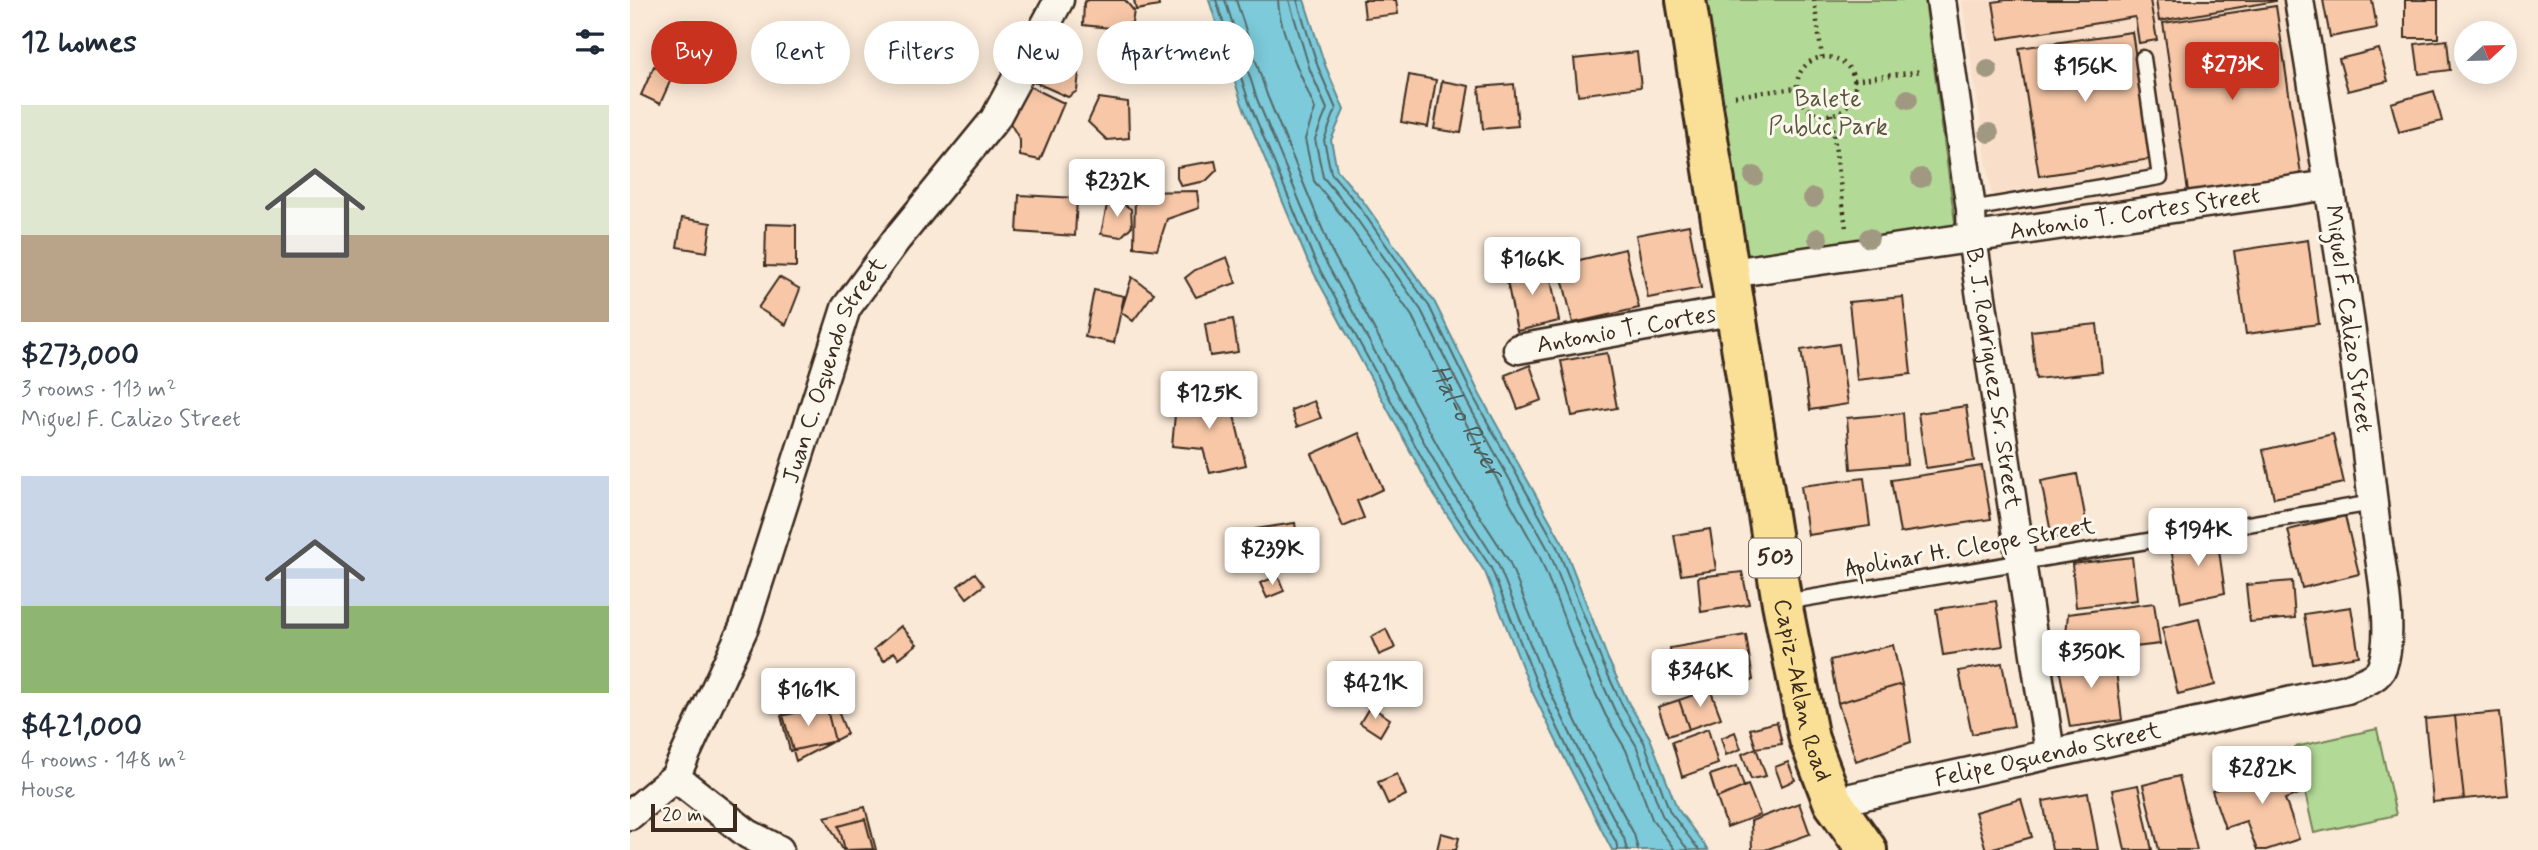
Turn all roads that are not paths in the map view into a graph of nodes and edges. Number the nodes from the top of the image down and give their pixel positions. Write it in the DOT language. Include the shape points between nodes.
graph roads {
  1 [pos="1059,0"];
  2 [pos="1686,0"];
  3 [pos="1941,0"];
  4 [pos="2299,0"];
  5 [pos="2143,58"];
  6 [pos="2329,185"];
  7 [pos="1971,209"];
  8 [pos="1972,238"];
  9 [pos="1731,273"];
  10 [pos="1736,310"];
  11 [pos="1518,349"];
  12 [pos="2374,503"];
  13 [pos="2022,562"];
  14 [pos="1782,603"];
  15 [pos="2388,640"];
  16 [pos="2050,753"];
  17 [pos="675,777"];
  18 [pos="1833,802"];
  19 [pos="630,815"];
  20 [pos="779,850"];
  21 [pos="1867,850"];
  1 -- 17 [label="street, Juan C. Oquendo Street" via="995,119 846,308 744,627"];
  2 -- 9 [label="main road, 503"];
  3 -- 7 [label="street, B. J. Rodriguez Sr. Street"];
  4 -- 6 [label="street, Miguel F. Calizo Street"];
  5 -- 7 [label="lane" via="2160,177"];
  6 -- 8 [label="street, Antonio T. Cortes Street"];
  6 -- 12 [label="street, Miguel F. Calizo Street"];
  7 -- 8 [label="street, B. J. Rodriguez Sr. Street"];
  8 -- 9 [label="street, Antonio T. Cortes Street"];
  8 -- 13 [label="street, B. J. Rodriguez Sr. Street"];
  9 -- 10 [label="main road, 503"];
  10 -- 11 [label="street, Antonio T. Cortes"];
  10 -- 14 [label="main road, Capiz-Aklan Road / 503"];
  12 -- 13 [label="lane, Apolinar H. Cleope Street"];
  12 -- 15 [label="street, Miguel F. Calizo Street"];
  13 -- 14 [label="lane, Apolinar H. Cleope Street"];
  13 -- 16 [label="street, B. J. Rodriguez Sr. Street"];
  14 -- 18 [label="main road, Capiz-Aklan Road / 503" via="1809,739"];
  15 -- 16 [label="street, Felipe Oquendo Street" via="2381,671 2347,689"];
  16 -- 18 [label="street, Felipe Oquendo Street"];
  17 -- 19 [label="street"];
  17 -- 20 [label="street" via="748,834"];
  18 -- 21 [label="main road, Capiz-Aklan Road / 503"];
}
